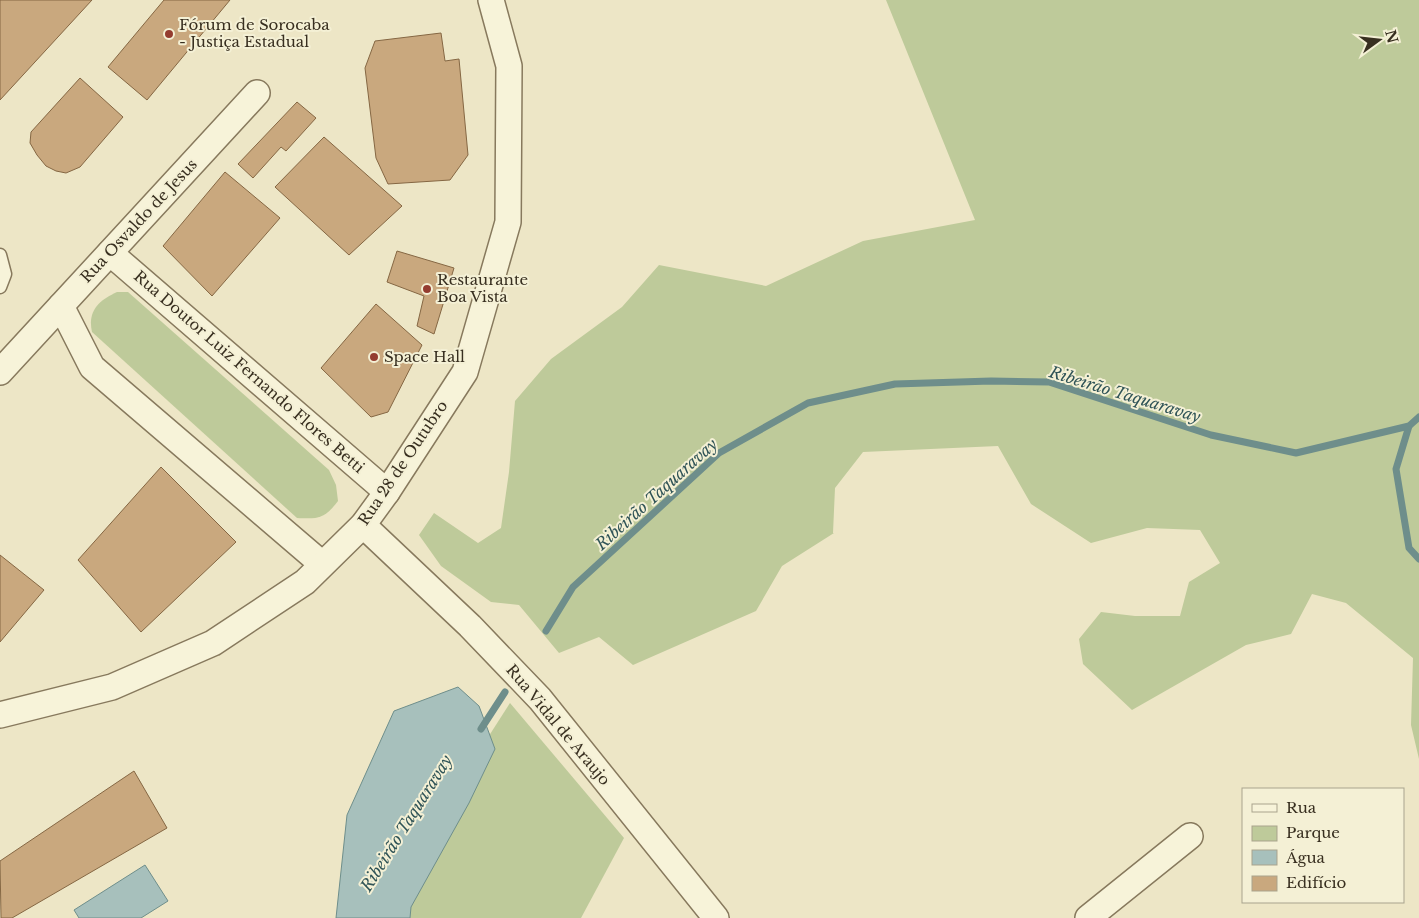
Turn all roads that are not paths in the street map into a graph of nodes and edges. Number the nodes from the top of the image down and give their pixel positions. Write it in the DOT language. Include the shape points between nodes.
graph roads {
  1 [pos="491,0"];
  2 [pos="256,93"];
  3 [pos="110,253"];
  4 [pos="0,255"];
  5 [pos="0,287"];
  6 [pos="62,306"];
  7 [pos="80,344"];
  8 [pos="21,350"];
  9 [pos="0,372"];
  10 [pos="387,492"];
  11 [pos="363,525"];
  12 [pos="322,564"];
  13 [pos="0,714"];
  14 [pos="1190,836"];
  15 [pos="716,918"];
  16 [pos="1088,918"];
  1 -- 10 [label="street, Rua 28 de Outubro" via="509,66 508,222 465,372"];
  2 -- 3 [label="street, Rua Osvaldo de Jesus"];
  3 -- 6 [label="street, Rua Osvaldo de Jesus"];
  3 -- 10 [label="street, Rua Doutor Luiz Fernando Flores Betti"];
  4 -- 5 [label="lane" via="5,274"];
  6 -- 7 [label="street"];
  6 -- 8 [label="street, Rua Osvaldo de Jesus"];
  7 -- 8 [label="street, Rua Osvaldo de Jesus" via="63,337 41,339"];
  7 -- 12 [label="street" via="92,367"];
  8 -- 9 [label="street, Rua Osvaldo de Jesus"];
  10 -- 11 [label="street, Rua 28 de Outubro"];
  11 -- 12 [label="street, Rua 28 de Outubro"];
  11 -- 15 [label="street, Rua Vidal de Araujo" via="470,626 540,699"];
  12 -- 13 [label="street, Rua 28 de Outubro" via="305,582 213,643 112,687"];
  14 -- 16 [label="street"];
}
